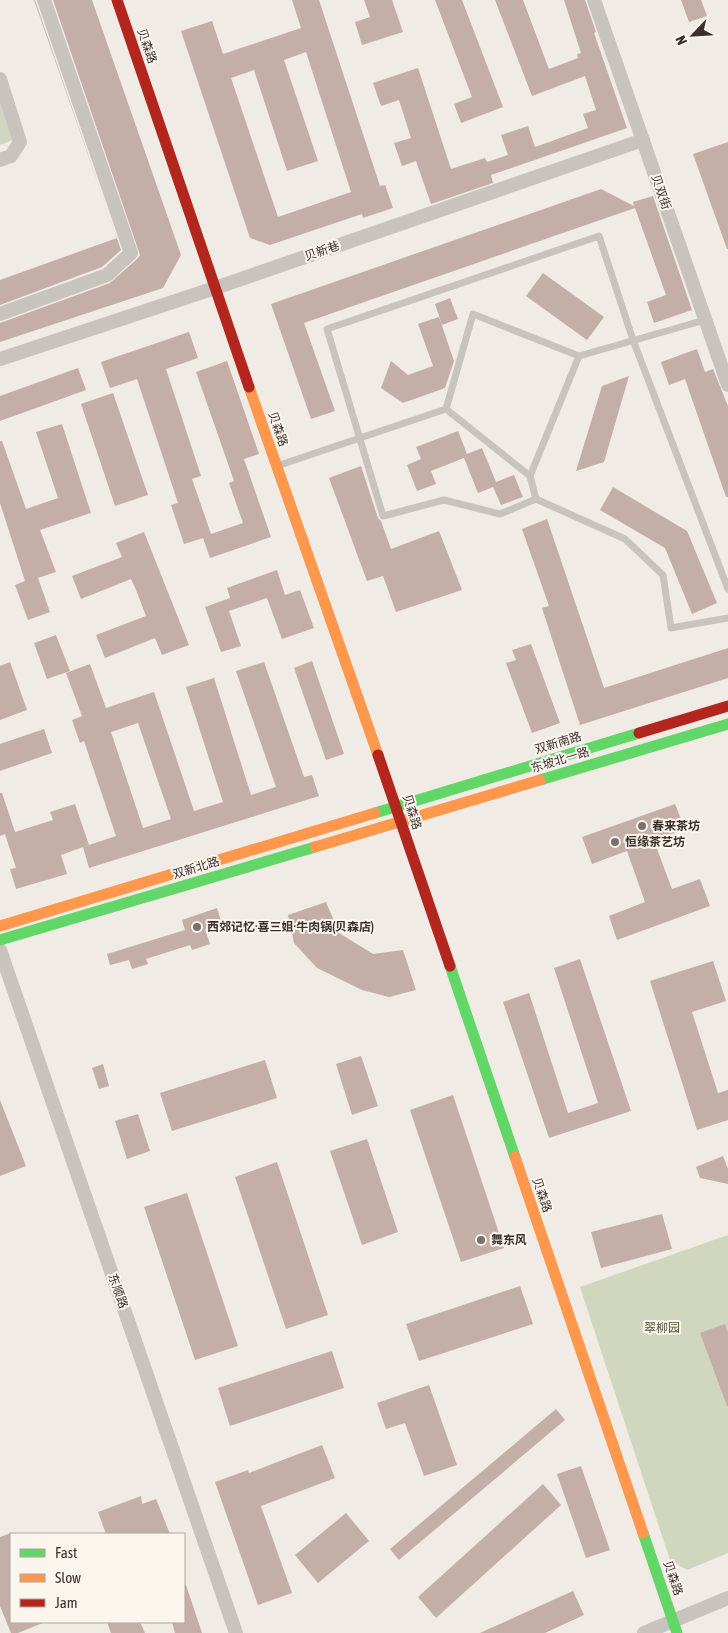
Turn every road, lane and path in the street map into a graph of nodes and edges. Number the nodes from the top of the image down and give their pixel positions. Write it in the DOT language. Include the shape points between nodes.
graph roads {
  1 [pos="44,0"];
  2 [pos="117,0"];
  3 [pos="594,0"];
  4 [pos="0,79"];
  5 [pos="643,140"];
  6 [pos="0,160"];
  7 [pos="215,288"];
  8 [pos="0,314"];
  9 [pos="705,320"];
  10 [pos="633,340"];
  11 [pos="579,356"];
  12 [pos="0,359"];
  13 [pos="728,385"];
  14 [pos="446,409"];
  15 [pos="360,438"];
  16 [pos="276,466"];
  17 [pos="530,476"];
  18 [pos="536,500"];
  19 [pos="728,589"];
  20 [pos="728,618"];
  21 [pos="728,706"];
  22 [pos="728,724"];
  23 [pos="396,807"];
  24 [pos="400,822"];
  25 [pos="0,926"];
  26 [pos="0,940"];
  27 [pos="0,950"];
  28 [pos="728,1598"];
  29 [pos="675,1627"];
  30 [pos="236,1633"];
  31 [pos="644,1633"];
  1 -- 8 [label="street" via="132,253 107,275"];
  2 -- 7 [label="street, 贝森路"];
  3 -- 5 [label="street, 贝双街"];
  4 -- 6 [label="street" via="20,142 11,156"];
  5 -- 7 [label="street, 贝新巷"];
  5 -- 9 [label="street, 贝双街"];
  7 -- 12 [label="street, 贝新巷"];
  7 -- 16 [label="street, 贝森路"];
  9 -- 10 [label="lane"];
  9 -- 13 [label="street, 贝双街"];
  10 -- 11 [label="lane"];
  10 -- 15 [label="lane" via="599,236 327,330"];
  10 -- 19 [label="lane"];
  11 -- 14 [label="lane" via="472,314"];
  11 -- 17 [label="lane"];
  14 -- 15 [label="lane"];
  14 -- 17 [label="lane"];
  15 -- 16 [label="lane"];
  15 -- 18 [label="lane" via="383,516 444,500 500,514"];
  16 -- 23 [label="street, 贝森路"];
  17 -- 18 [label="lane"];
  18 -- 20 [label="lane" via="625,538 663,575 671,628"];
  21 -- 23 [label="street, 双新南路"];
  22 -- 24 [label="street, 东坡北一路"];
  23 -- 24 [label="street, 贝森路"];
  23 -- 25 [label="street, 双新北路"];
  24 -- 26 [label="street, 双新北路"];
  24 -- 29 [label="street, 贝森路"];
  27 -- 30 [label="street, 东顺路"];
  28 -- 29 [label="street"];
  29 -- 31 [label="street"];
}
